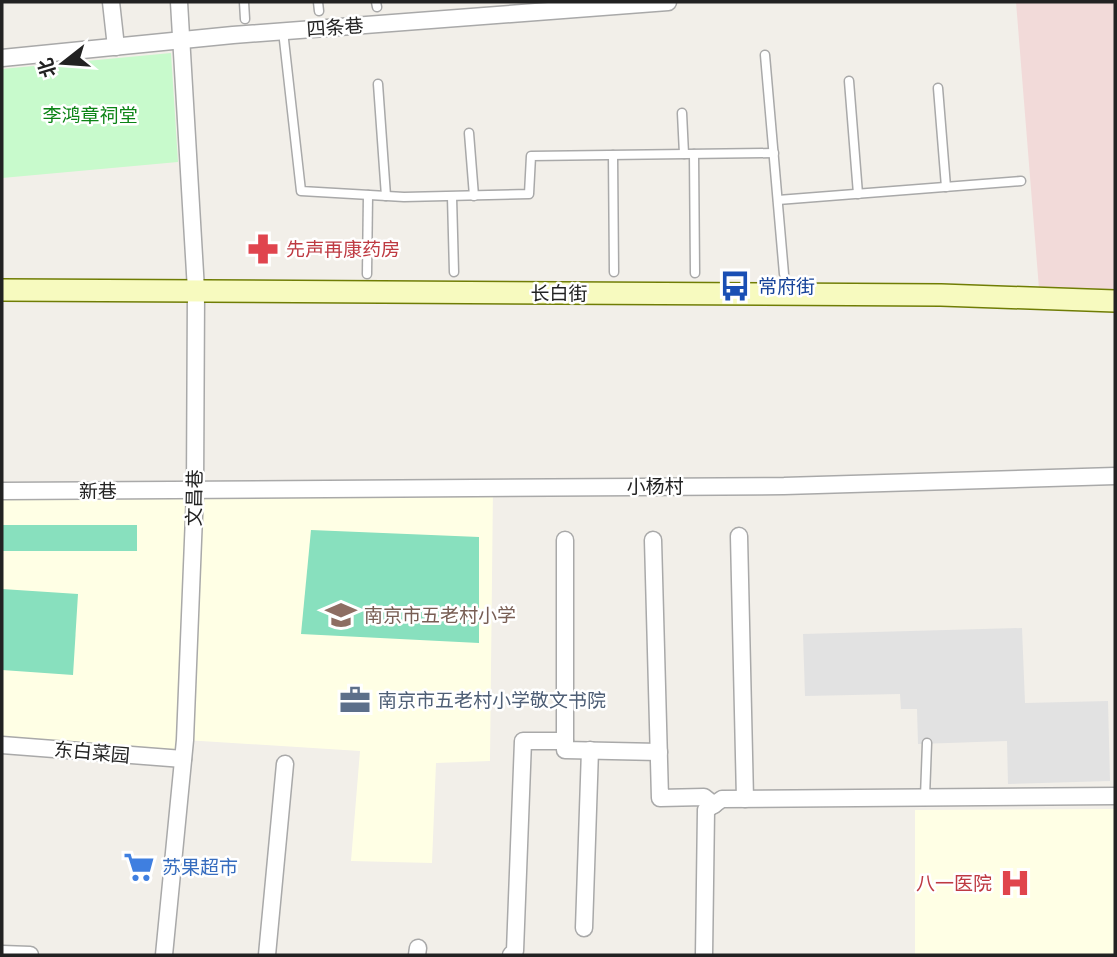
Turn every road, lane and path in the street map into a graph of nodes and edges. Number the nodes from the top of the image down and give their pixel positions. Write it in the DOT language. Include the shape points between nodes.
graph roads {
  1 [pos="111,2"];
  2 [pos="179,2"];
  3 [pos="244,2"];
  4 [pos="668,2"];
  5 [pos="512,8"];
  6 [pos="245,19"];
  7 [pos="283,31"];
  8 [pos="182,40"];
  9 [pos="116,47"];
  10 [pos="765,55"];
  11 [pos="2,58"];
  12 [pos="849,81"];
  13 [pos="378,84"];
  14 [pos="937,88"];
  15 [pos="682,113"];
  16 [pos="469,133"];
  17 [pos="775,153"];
  18 [pos="684,154"];
  19 [pos="694,154"];
  20 [pos="613,155"];
  21 [pos="1021,181"];
  22 [pos="946,187"];
  23 [pos="858,194"];
  24 [pos="368,195"];
  25 [pos="386,196"];
  26 [pos="474,196"];
  27 [pos="452,197"];
  28 [pos="778,200"];
  29 [pos="454,271"];
  30 [pos="614,272"];
  31 [pos="695,272"];
  32 [pos="367,274"];
  33 [pos="783,274"];
  34 [pos="2,290"];
  35 [pos="196,290"];
  36 [pos="1115,301"];
  37 [pos="1115,476"];
  38 [pos="2,491"];
  39 [pos="195,491"];
  40 [pos="738,536"];
  41 [pos="565,540"];
  42 [pos="653,540"];
  43 [pos="565,741"];
  44 [pos="927,743"];
  45 [pos="2,745"];
  46 [pos="590,750"];
  47 [pos="659,752"];
  48 [pos="183,759"];
  49 [pos="285,764"];
  50 [pos="1115,796"];
  51 [pos="925,797"];
  52 [pos="745,799"];
  53 [pos="714,805"];
  54 [pos="584,928"];
  55 [pos="2,954"];
  56 [pos="30,955"];
  57 [pos="164,955"];
  58 [pos="267,955"];
  59 [pos="511,955"];
  60 [pos="704,955"];
  1 -- 9 [label="street"];
  2 -- 8 [label="street, 文昌巷"];
  3 -- 6 [label="lane"];
  4 -- 5 [label="street, 四条巷"];
  5 -- 7 [label="street, 四条巷"];
  7 -- 8 [label="street, 四条巷"];
  7 -- 24 [label="lane" via="302,191"];
  8 -- 9 [label="street, 四条巷"];
  8 -- 35 [label="street, 文昌巷"];
  9 -- 11 [label="street, 四条巷"];
  10 -- 17 [label="lane"];
  12 -- 23 [label="lane"];
  13 -- 25 [label="lane"];
  14 -- 22 [label="lane"];
  15 -- 18 [label="lane"];
  16 -- 26 [label="lane"];
  17 -- 19 [label="lane"];
  17 -- 28 [label="lane"];
  18 -- 19 [label="lane"];
  18 -- 20 [label="lane"];
  19 -- 31 [label="lane"];
  20 -- 26 [label="lane" via="531,156 529,194"];
  20 -- 30 [label="lane"];
  21 -- 22 [label="lane"];
  22 -- 23 [label="lane"];
  23 -- 28 [label="lane"];
  24 -- 25 [label="lane"];
  24 -- 32 [label="lane"];
  25 -- 27 [label="lane"];
  26 -- 27 [label="lane"];
  27 -- 29 [label="lane"];
  28 -- 33 [label="lane"];
  34 -- 35 [label="street, 长白街"];
  35 -- 36 [label="street, 长白街" via="941,295"];
  35 -- 39 [label="street, 文昌巷"];
  37 -- 39 [label="street, 小杨村" via="784,486"];
  38 -- 39 [label="street, 新巷"];
  39 -- 48 [label="street, 文昌巷"];
  40 -- 52 [label="street"];
  41 -- 43 [label="street"];
  42 -- 47 [label="street"];
  43 -- 46 [label="street" via="565,750"];
  43 -- 59 [label="street" via="523,741 515,951"];
  44 -- 51 [label="lane"];
  45 -- 48 [label="street, 东白菜园"];
  46 -- 47 [label="street"];
  46 -- 54 [label="street"];
  47 -- 53 [label="street" via="660,798 704,797"];
  48 -- 57 [label="street, 文昌巷"];
  49 -- 58 [label="street"];
  50 -- 51 [label="street"];
  51 -- 52 [label="street"];
  52 -- 53 [label="street" via="722,799"];
  53 -- 60 [label="street" via="706,810"];
  55 -- 56 [label="street"];
}
